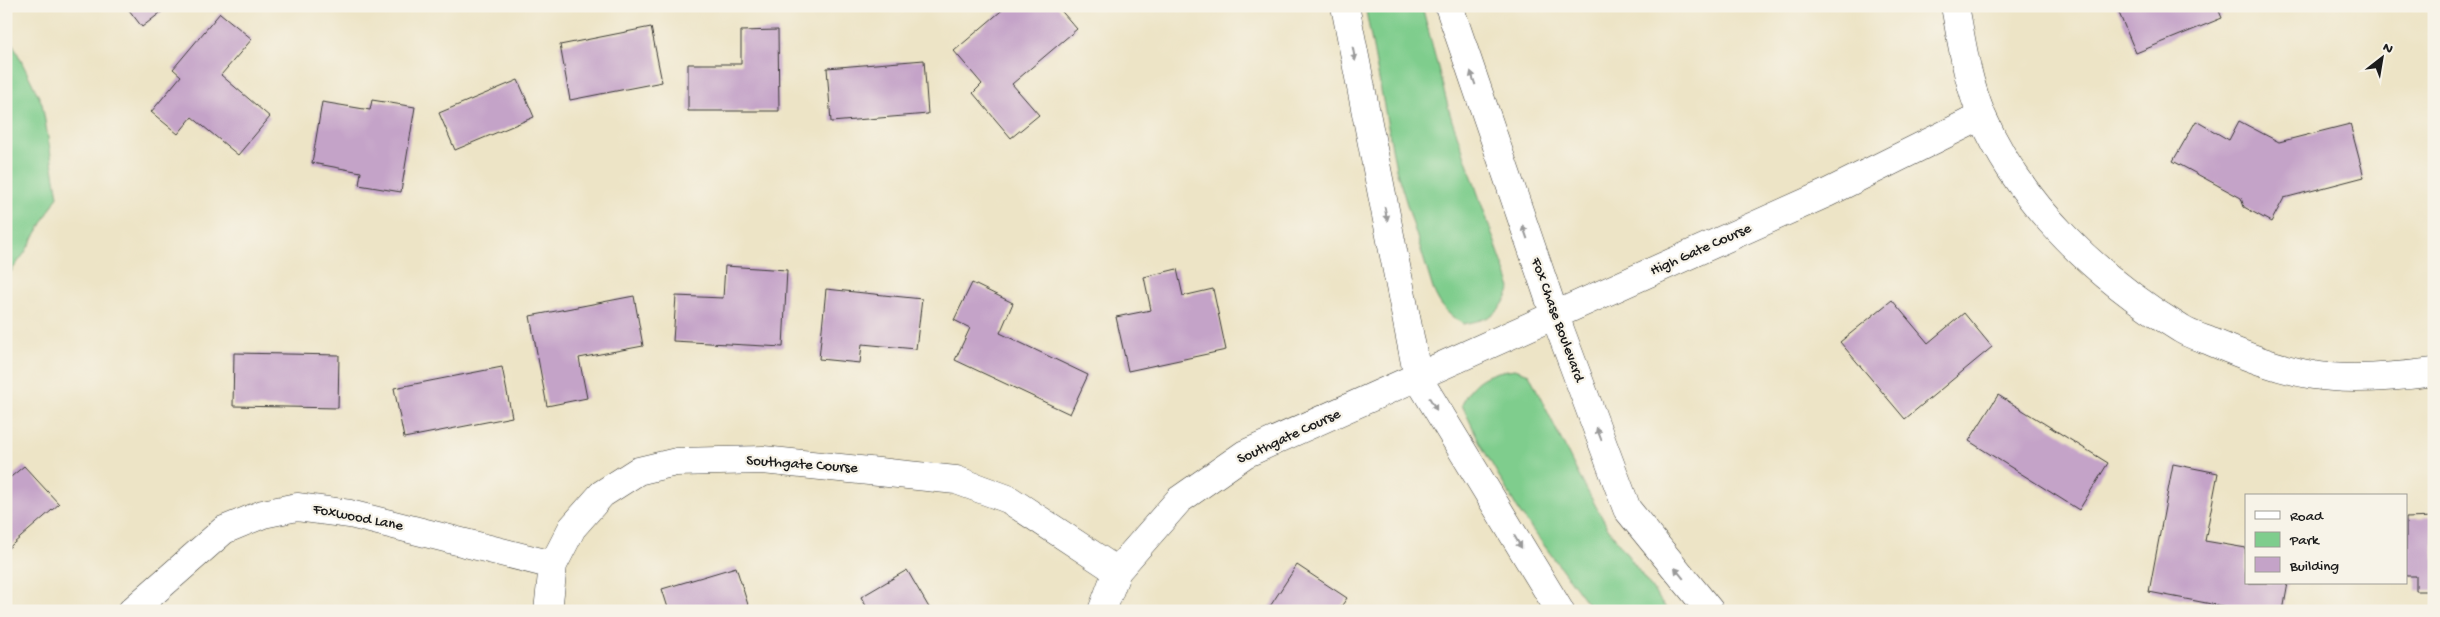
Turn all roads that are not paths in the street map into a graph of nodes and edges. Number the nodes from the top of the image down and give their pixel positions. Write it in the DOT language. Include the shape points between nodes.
graph roads {
  1 [pos="1345,6"];
  2 [pos="1449,6"];
  3 [pos="1955,6"];
  4 [pos="1982,116"];
  5 [pos="1555,316"];
  6 [pos="2434,372"];
  7 [pos="1418,378"];
  8 [pos="553,565"];
  9 [pos="1117,571"];
  10 [pos="132,611"];
  11 [pos="548,611"];
  12 [pos="1102,611"];
  13 [pos="1560,611"];
  14 [pos="1710,611"];
  1 -- 7 [label="street, one-way"];
  5 -- 2 [label="street, Fox Chase Boulevard, one-way"];
  3 -- 4 [label="street" via="1966,66"];
  4 -- 5 [label="street, High Gate Course" via="1827,193"];
  4 -- 6 [label="street" via="2018,182 2065,236 2115,284 2182,330 2250,358 2314,375 2388,378"];
  5 -- 7 [label="street, High Gate Course"];
  14 -- 5 [label="street, Fox Chase Boulevard, one-way" via="1627,509"];
  7 -- 9 [label="street, Southgate Course" via="1245,454 1179,500"];
  7 -- 13 [label="street, one-way"];
  8 -- 9 [label="street, Southgate Course" via="572,528 602,494 638,471 676,462 763,460 956,480 1008,499"];
  8 -- 10 [label="street, Foxwood Lane" via="350,514 297,507 264,514 224,530"];
  8 -- 11 [label="street, Southgate Course"];
  9 -- 12 [label="street"];
}
